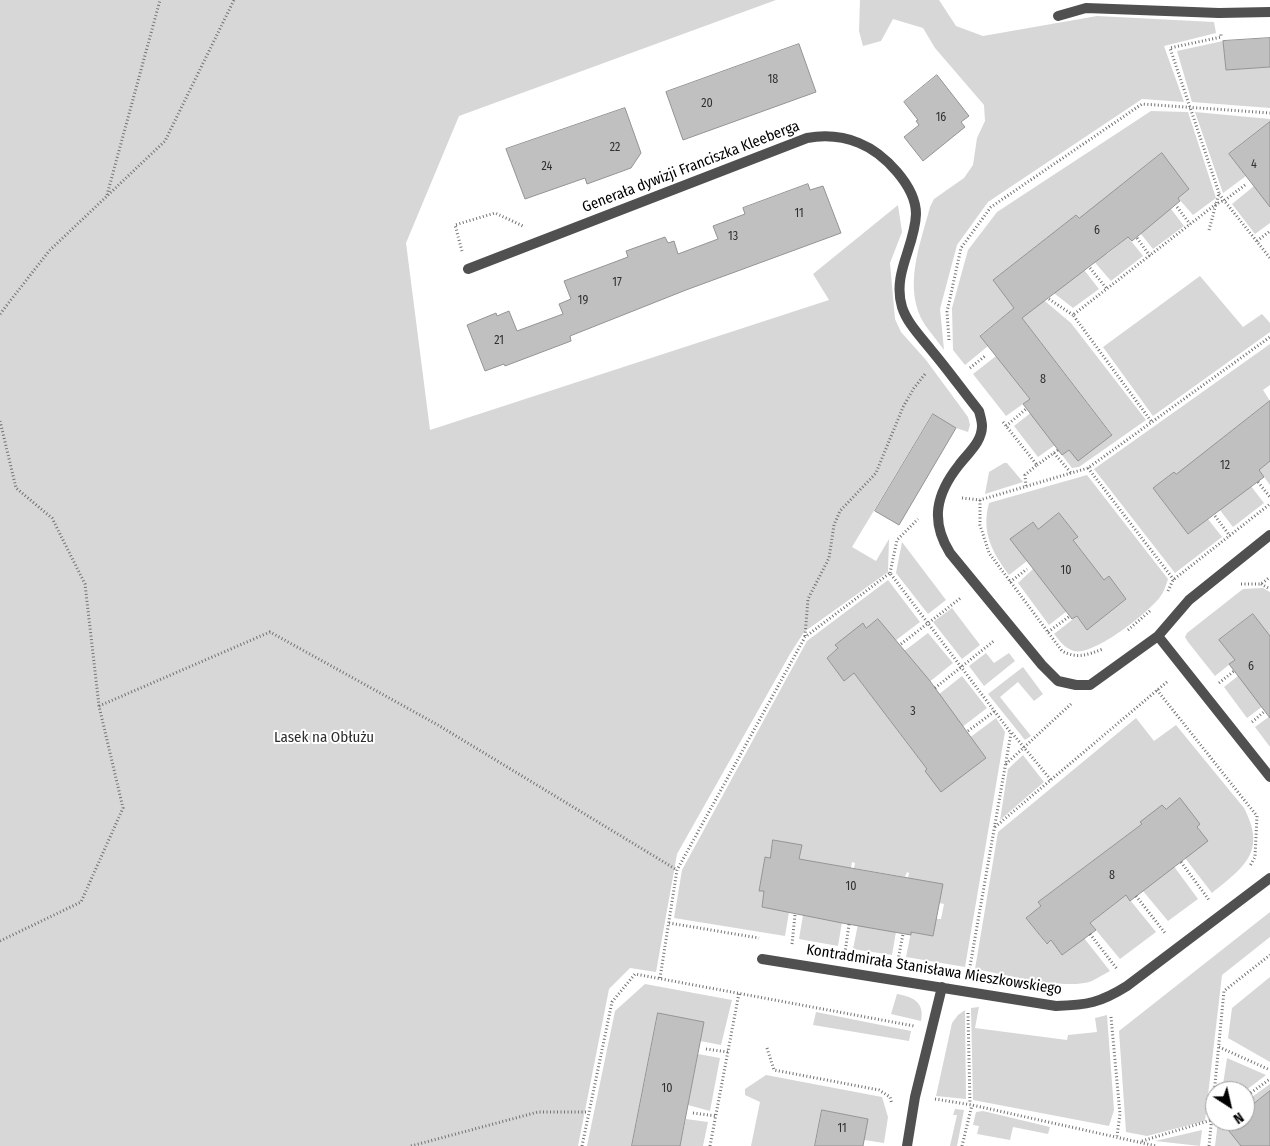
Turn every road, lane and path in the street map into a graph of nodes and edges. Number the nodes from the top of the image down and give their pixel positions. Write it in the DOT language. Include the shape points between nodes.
graph roads {
  1 [pos="160,0"];
  2 [pos="234,0"];
  3 [pos="1270,12"];
  4 [pos="1058,16"];
  5 [pos="1221,37"];
  6 [pos="1190,107"];
  7 [pos="1270,113"];
  8 [pos="1244,185"];
  9 [pos="1219,193"];
  10 [pos="107,196"];
  11 [pos="1225,200"];
  12 [pos="1216,204"];
  13 [pos="1177,206"];
  14 [pos="1190,224"];
  15 [pos="1209,230"];
  16 [pos="1270,231"];
  17 [pos="1137,238"];
  18 [pos="1256,241"];
  19 [pos="1150,256"];
  20 [pos="1270,258"];
  21 [pos="1090,268"];
  22 [pos="468,269"];
  23 [pos="1107,290"];
  24 [pos="1049,299"];
  25 [pos="0,314"];
  26 [pos="1073,316"];
  27 [pos="1270,337"];
  28 [pos="950,348"];
  29 [pos="985,356"];
  30 [pos="942,364"];
  31 [pos="963,373"];
  32 [pos="1026,409"];
  33 [pos="1000,418"];
  34 [pos="0,421"];
  35 [pos="1151,421"];
  36 [pos="1006,426"];
  37 [pos="1058,450"];
  38 [pos="1054,453"];
  39 [pos="1038,465"];
  40 [pos="1088,468"];
  41 [pos="1071,473"];
  42 [pos="1258,482"];
  43 [pos="1026,486"];
  44 [pos="942,496"];
  45 [pos="1270,497"];
  46 [pos="980,500"];
  47 [pos="1270,504"];
  48 [pos="1215,516"];
  49 [pos="1270,535"];
  50 [pos="1230,536"];
  51 [pos="1027,569"];
  52 [pos="890,573"];
  53 [pos="1270,577"];
  54 [pos="1173,580"];
  55 [pos="1010,582"];
  56 [pos="1261,584"];
  57 [pos="976,586"];
  58 [pos="1234,589"];
  59 [pos="1270,589"];
  60 [pos="1165,598"];
  61 [pos="1189,600"];
  62 [pos="1158,604"];
  63 [pos="1032,610"];
  64 [pos="1070,616"];
  65 [pos="927,624"];
  66 [pos="1011,628"];
  67 [pos="1048,632"];
  68 [pos="1124,634"];
  69 [pos="1158,636"];
  70 [pos="805,637"];
  71 [pos="901,644"];
  72 [pos="1110,646"];
  73 [pos="1183,666"];
  74 [pos="961,668"];
  75 [pos="1234,671"];
  76 [pos="1090,685"];
  77 [pos="935,688"];
  78 [pos="1157,690"];
  79 [pos="1221,692"];
  80 [pos="99,706"];
  81 [pos="995,711"];
  82 [pos="1265,711"];
  83 [pos="1247,726"];
  84 [pos="968,731"];
  85 [pos="1011,733"];
  86 [pos="1024,749"];
  87 [pos="1006,765"];
  88 [pos="1270,777"];
  89 [pos="1051,780"];
  90 [pos="995,827"];
  91 [pos="1181,862"];
  92 [pos="677,870"];
  93 [pos="1247,872"];
  94 [pos="1270,878"];
  95 [pos="1217,895"];
  96 [pos="1136,896"];
  97 [pos="1209,900"];
  98 [pos="1202,906"];
  99 [pos="795,915"];
  100 [pos="849,924"];
  101 [pos="1173,928"];
  102 [pos="903,934"];
  103 [pos="1090,934"];
  104 [pos="1165,934"];
  105 [pos="1157,940"];
  106 [pos="0,941"];
  107 [pos="792,944"];
  108 [pos="845,953"];
  109 [pos="1270,955"];
  110 [pos="762,959"];
  111 [pos="898,962"];
  112 [pos="1125,963"];
  113 [pos="1117,969"];
  114 [pos="1110,974"];
  115 [pos="660,978"];
  116 [pos="942,987"];
  117 [pos="965,992"];
  118 [pos="739,993"];
  119 [pos="1105,1000"];
  120 [pos="932,1029"];
  121 [pos="1219,1047"];
  122 [pos="767,1048"];
  123 [pos="706,1049"];
  124 [pos="728,1052"];
  125 [pos="1270,1070"];
  126 [pos="1270,1079"];
  127 [pos="1216,1081"];
  128 [pos="1255,1090"];
  129 [pos="915,1097"];
  130 [pos="971,1104"];
  131 [pos="588,1112"];
  132 [pos="693,1113"];
  133 [pos="895,1113"];
  134 [pos="716,1116"];
  135 [pos="1205,1122"];
  136 [pos="1211,1131"];
  137 [pos="1117,1136"];
  138 [pos="1142,1142"];
  139 [pos="411,1146"];
  140 [pos="582,1146"];
  141 [pos="710,1146"];
  142 [pos="906,1146"];
  143 [pos="962,1146"];
  144 [pos="1156,1146"];
  145 [pos="1209,1146"];
  1 -- 10 [label="path"];
  2 -- 10 [label="path" via="165,141"];
  3 -- 4 [label="street" via="1086,8"];
  5 -- 6 [label="path" via="1170,48"];
  6 -- 7 [label="path"];
  6 -- 9 [label="path"];
  6 -- 28 [label="path" via="1142,104 991,207 961,248 947,312"];
  8 -- 11 [label="path"];
  9 -- 11 [label="path"];
  9 -- 12 [label="path"];
  10 -- 25 [label="path" via="49,252"];
  11 -- 12 [label="path"];
  11 -- 18 [label="path"];
  12 -- 14 [label="path"];
  12 -- 15 [label="path"];
  13 -- 14 [label="path"];
  14 -- 19 [label="path"];
  16 -- 18 [label="path"];
  17 -- 19 [label="path"];
  18 -- 20 [label="path"];
  19 -- 23 [label="path"];
  21 -- 23 [label="path"];
  22 -- 30 [label="street, Generała dywizji Franciszka Kleeberga" via="806,138 823,135 840,138 874,151 911,193 916,213 914,231 900,272 898,289 912,325"];
  23 -- 26 [label="path"];
  24 -- 26 [label="path"];
  26 -- 35 [label="path"];
  27 -- 35 [label="path"];
  29 -- 31 [label="path"];
  30 -- 44 [label="street, Generała dywizji Franciszka Kleeberga" via="979,411 982,425 980,436 958,466"];
  30 -- 70 [label="path" via="931,368 914,388 876,473 840,511 834,524 829,558 808,599"];
  32 -- 36 [label="path"];
  33 -- 36 [label="path"];
  34 -- 80 [label="path" via="16,488 52,518 85,584"];
  35 -- 40 [label="path"];
  36 -- 39 [label="path"];
  37 -- 38 [label="path"];
  38 -- 39 [label="path"];
  38 -- 41 [label="path"];
  39 -- 43 [label="path" via="1025,475"];
  40 -- 41 [label="path"];
  40 -- 54 [label="path"];
  41 -- 43 [label="path"];
  42 -- 45 [label="path"];
  43 -- 46 [label="path"];
  44 -- 46 [label="path"];
  44 -- 52 [label="path" via="897,540"];
  44 -- 57 [label="street, Generała dywizji Franciszka Kleeberga" via="936,518 941,539"];
  46 -- 55 [label="path" via="980,525 988,553"];
  47 -- 50 [label="path"];
  48 -- 50 [label="path"];
  49 -- 61 [label="street"];
  50 -- 54 [label="path"];
  51 -- 55 [label="path"];
  52 -- 65 [label="path"];
  52 -- 70 [label="path"];
  53 -- 56 [label="path"];
  54 -- 60 [label="path"];
  54 -- 61 [label="path"];
  55 -- 63 [label="path"];
  56 -- 58 [label="path" via="1241,584"];
  56 -- 59 [label="path"];
  57 -- 65 [label="path"];
  57 -- 66 [label="street, Generała dywizji Franciszka Kleeberga"];
  61 -- 69 [label="street"];
  62 -- 68 [label="path"];
  63 -- 66 [label="path"];
  63 -- 67 [label="path"];
  64 -- 67 [label="path"];
  65 -- 71 [label="path"];
  65 -- 74 [label="path"];
  66 -- 74 [label="path"];
  66 -- 76 [label="street, Generała dywizji Franciszka Kleeberga" via="1058,680"];
  67 -- 72 [label="path" via="1062,651 1073,656 1085,656"];
  69 -- 73 [label="street"];
  69 -- 76 [label="street"];
  70 -- 92 [label="path"];
  73 -- 78 [label="path"];
  73 -- 88 [label="street"];
  74 -- 77 [label="path"];
  74 -- 81 [label="path"];
  75 -- 79 [label="path" via="1216,685"];
  76 -- 86 [label="path"];
  78 -- 89 [label="path"];
  78 -- 93 [label="path" via="1257,816 1255,857"];
  80 -- 92 [label="path" via="270,632 438,725"];
  80 -- 106 [label="path" via="123,808 81,902"];
  81 -- 84 [label="path"];
  81 -- 85 [label="path"];
  82 -- 83 [label="path"];
  85 -- 86 [label="path"];
  85 -- 87 [label="path"];
  86 -- 87 [label="path"];
  86 -- 89 [label="path"];
  87 -- 90 [label="path"];
  89 -- 90 [label="path"];
  90 -- 117 [label="path"];
  91 -- 97 [label="path"];
  92 -- 115 [label="path"];
  94 -- 119 [label="street, Kontradmirała Stanisława Mieszkowskiego"];
  95 -- 97 [label="path"];
  96 -- 104 [label="path"];
  97 -- 98 [label="path"];
  99 -- 107 [label="path"];
  100 -- 108 [label="path"];
  101 -- 104 [label="path"];
  102 -- 111 [label="path"];
  103 -- 113 [label="path"];
  104 -- 105 [label="path"];
  109 -- 121 [label="path" via="1224,991"];
  110 -- 116 [label="street, Kontradmirała Stanisława Mieszkowskiego"];
  112 -- 113 [label="path"];
  113 -- 114 [label="path"];
  115 -- 118 [label="path"];
  115 -- 131 [label="path" via="635,974 612,1002"];
  116 -- 117 [label="street, Kontradmirała Stanisława Mieszkowskiego"];
  116 -- 120 [label="street"];
  117 -- 119 [label="street, Kontradmirała Stanisława Mieszkowskiego" via="1056,1006"];
  117 -- 130 [label="path"];
  118 -- 120 [label="path"];
  118 -- 124 [label="path"];
  119 -- 137 [label="path" via="1111,1014 1120,1114"];
  120 -- 129 [label="street"];
  121 -- 125 [label="path"];
  121 -- 127 [label="path"];
  122 -- 133 [label="path" via="774,1070 880,1090 890,1097"];
  123 -- 124 [label="path"];
  124 -- 134 [label="path"];
  126 -- 128 [label="path"];
  129 -- 130 [label="path"];
  129 -- 142 [label="street"];
  130 -- 137 [label="path"];
  130 -- 143 [label="path"];
  131 -- 139 [label="path" via="538,1112"];
  131 -- 140 [label="path"];
  132 -- 134 [label="path"];
  134 -- 141 [label="path"];
  135 -- 138 [label="path"];
  136 -- 145 [label="path"];
  137 -- 138 [label="path"];
  138 -- 144 [label="path"];
}
